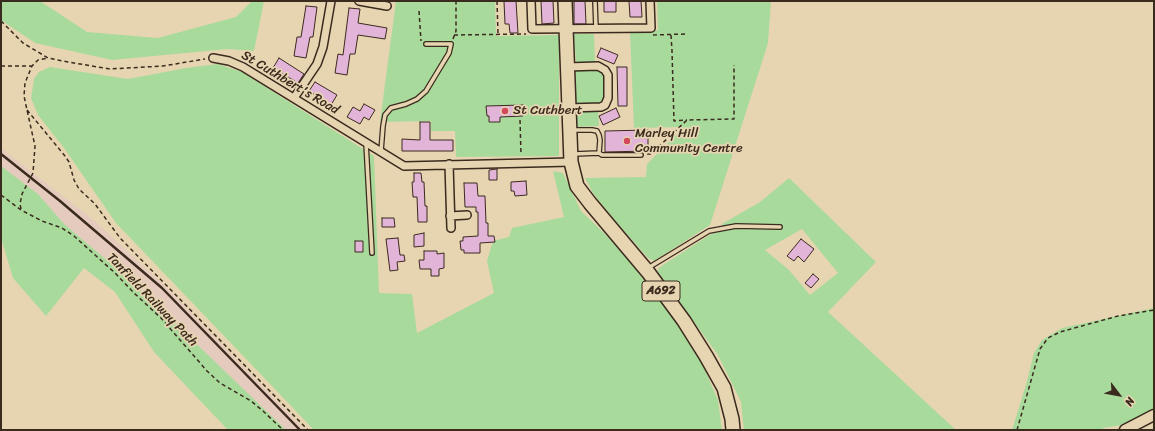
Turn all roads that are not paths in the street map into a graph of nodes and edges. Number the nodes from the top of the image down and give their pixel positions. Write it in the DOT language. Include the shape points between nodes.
graph roads {
  1 [pos="331,1"];
  2 [pos="358,1"];
  3 [pos="531,1"];
  4 [pos="566,1"];
  5 [pos="595,1"];
  6 [pos="650,1"];
  7 [pos="387,6"];
  8 [pos="566,29"];
  9 [pos="596,29"];
  10 [pos="426,44"];
  11 [pos="213,58"];
  12 [pos="567,67"];
  13 [pos="294,98"];
  14 [pos="569,108"];
  15 [pos="570,130"];
  16 [pos="366,144"];
  17 [pos="381,152"];
  18 [pos="599,153"];
  19 [pos="641,155"];
  20 [pos="571,158"];
  21 [pos="449,164"];
  22 [pos="467,215"];
  23 [pos="450,216"];
  24 [pos="780,227"];
  25 [pos="451,228"];
  26 [pos="372,252"];
  27 [pos="646,269"];
  28 [pos="1153,418"];
  29 [pos="733,430"];
  30 [pos="1125,430"];
  1 -- 13 [label="street" via="323,47 317,64"];
  2 -- 7 [label="street"];
  3 -- 8 [label="street" via="532,29"];
  4 -- 8 [label="highway, A692"];
  5 -- 9 [label="lane"];
  6 -- 9 [label="street" via="651,28"];
  8 -- 9 [label="street"];
  8 -- 12 [label="highway, A692"];
  10 -- 17 [label="lane" via="451,44 449,53 426,91 417,99 391,108 385,115"];
  11 -- 13 [label="street, St Cuthbert's Road" via="243,67"];
  12 -- 14 [label="highway, A692"];
  12 -- 14 [label="street" via="598,66 608,75 608,98 605,105"];
  13 -- 16 [label="street, St Cuthbert's Road"];
  14 -- 15 [label="highway, A692"];
  15 -- 18 [label="lane" via="597,131 600,140"];
  15 -- 20 [label="highway, A692"];
  16 -- 17 [label="street, St Cuthbert's Road"];
  16 -- 26 [label="lane"];
  17 -- 21 [label="street, St Cuthbert's Road" via="404,166"];
  18 -- 19 [label="lane"];
  18 -- 20 [label="lane"];
  20 -- 21 [label="street, St Cuthbert's Road" via="521,163"];
  20 -- 27 [label="highway, A692" via="577,186"];
  21 -- 23 [label="street"];
  22 -- 23 [label="street"];
  23 -- 25 [label="street"];
  24 -- 27 [label="lane" via="736,226 709,231"];
  27 -- 29 [label="highway, A692" via="684,321 724,388"];
  28 -- 30 [label="street"];
}
